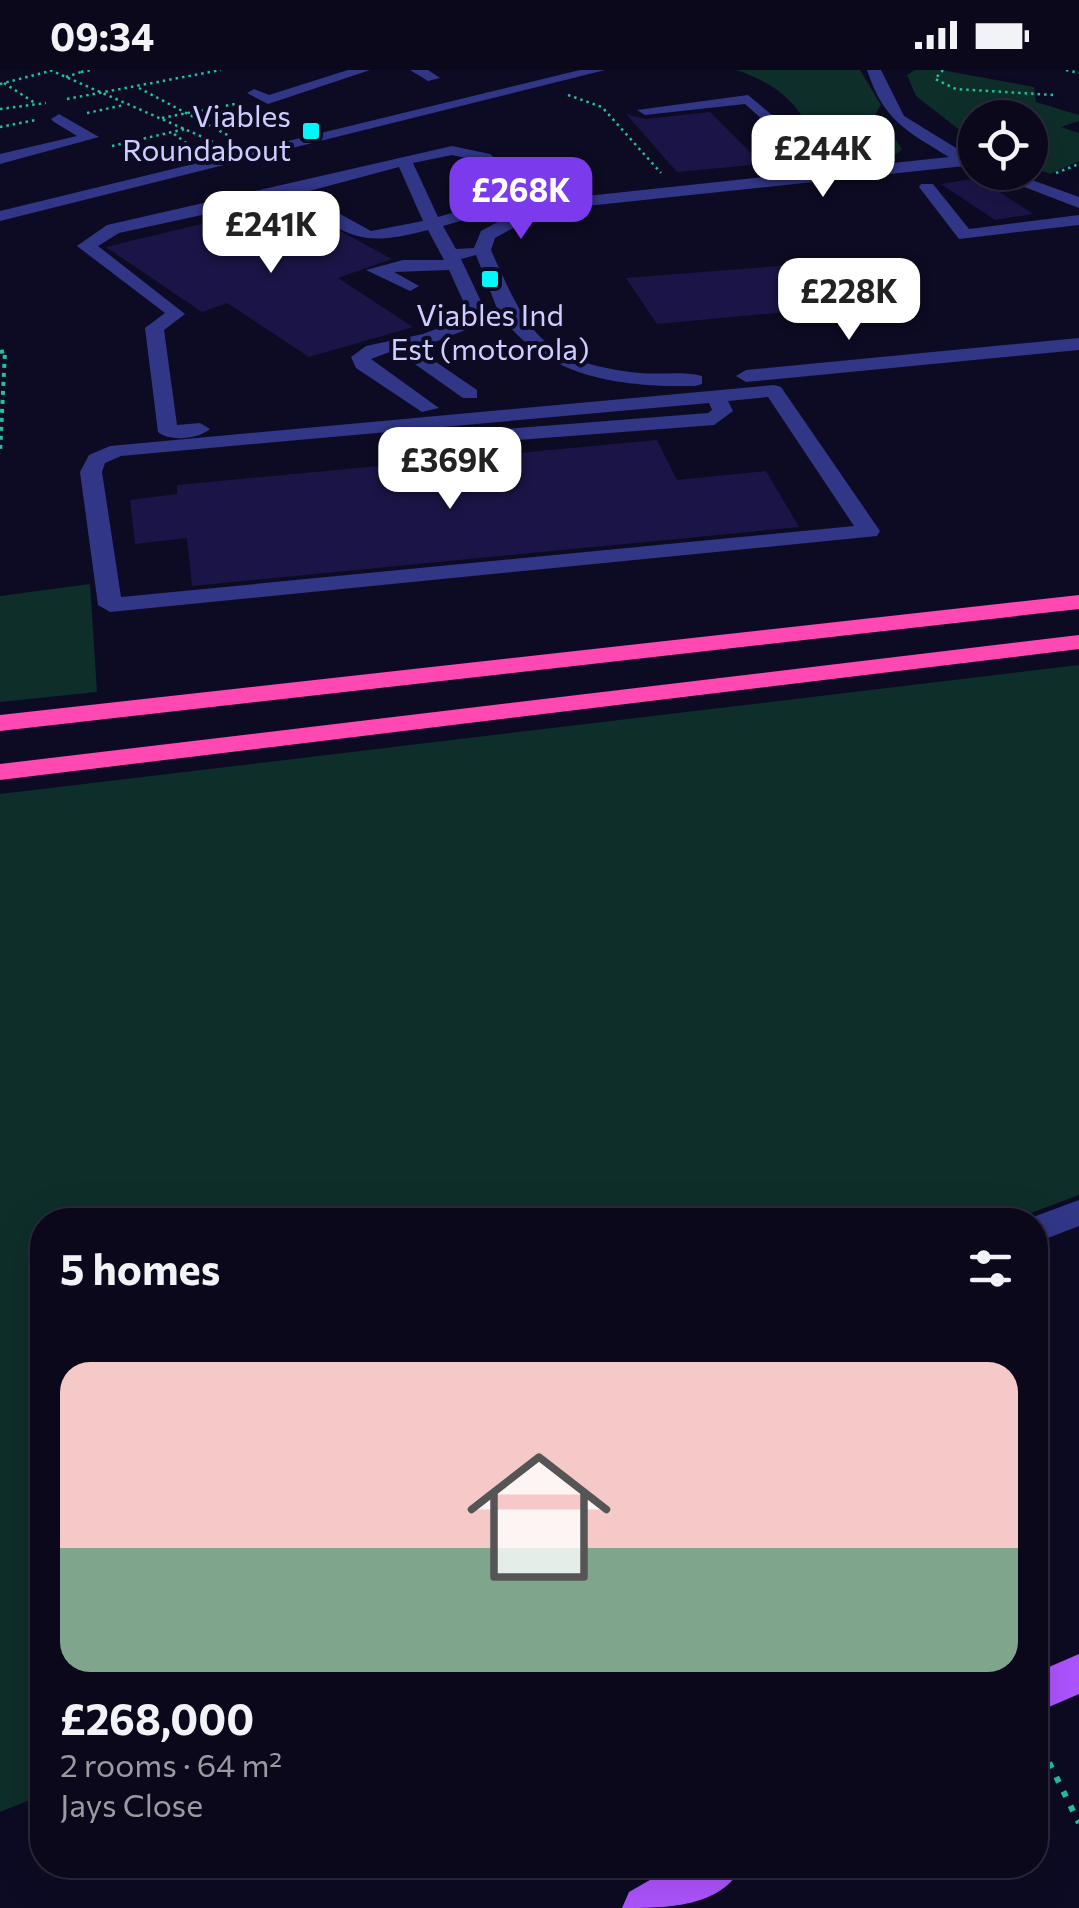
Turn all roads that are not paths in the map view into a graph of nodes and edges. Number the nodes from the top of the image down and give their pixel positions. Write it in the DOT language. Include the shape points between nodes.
graph roads {
  1 [pos="364,70"];
  2 [pos="417,70"];
  3 [pos="598,70"];
  4 [pos="876,71"];
  5 [pos="433,78"];
  6 [pos="646,110"];
  7 [pos="280,115"];
  8 [pos="58,119"];
  9 [pos="958,156"];
  10 [pos="13,159"];
  11 [pos="405,163"];
  12 [pos="958,165"];
  13 [pos="834,175"];
  14 [pos="927,188"];
  15 [pos="1045,190"];
  16 [pos="287,192"];
  17 [pos="1079,202"];
  18 [pos="0,216"];
  19 [pos="1079,220"];
  20 [pos="434,225"];
  21 [pos="482,250"];
  22 [pos="453,260"];
  23 [pos="410,286"];
  24 [pos="510,315"];
  25 [pos="480,318"];
  26 [pos="421,338"];
  27 [pos="1079,344"];
  28 [pos="607,378"];
  29 [pos="470,394"];
  30 [pos="714,396"];
  31 [pos="634,403"];
  32 [pos="586,407"];
  33 [pos="556,410"];
  34 [pos="478,417"];
  35 [pos="492,436"];
  36 [pos="91,472"];
  37 [pos="1079,602"];
  38 [pos="1079,642"];
  39 [pos="0,723"];
  40 [pos="0,772"];
  41 [pos="1079,1212"];
  42 [pos="1048,1225"];
  43 [pos="1079,1673"];
  44 [pos="1048,1688"];
  45 [pos="697,1878"];
  46 [pos="645,1908"];
  1 -- 7 [label="street" via="262,97"];
  2 -- 5 [label="street"];
  3 -- 18 [label="street"];
  4 -- 9 [label="street" via="898,119"];
  6 -- 13 [label="street" via="748,100"];
  8 -- 10 [label="street" via="97,142"];
  11 -- 16 [label="street"];
  11 -- 20 [label="street"];
  11 -- 20 [label="street" via="461,149 505,170 515,182 483,192 503,203"];
  12 -- 13 [label="street" via="873,177"];
  13 -- 21 [label="street" via="552,206 494,230"];
  14 -- 19 [label="street" via="965,235"];
  15 -- 17 [label="street"];
  16 -- 20 [label="street" via="367,236"];
  16 -- 26 [label="street" via="113,229 86,246 176,314 154,328 168,432 429,408 361,357"];
  20 -- 22 [label="street"];
  21 -- 22 [label="street"];
  21 -- 24 [label="street"];
  22 -- 23 [label="street" via="375,270"];
  22 -- 25 [label="street"];
  24 -- 25 [label="street"];
  24 -- 28 [label="street" via="535,342"];
  25 -- 26 [label="street"];
  26 -- 29 [label="street" via="404,353"];
  27 -- 28 [label="street" via="690,380"];
  28 -- 31 [label="street"];
  28 -- 32 [label="street"];
  28 -- 33 [label="street"];
  30 -- 31 [label="street"];
  30 -- 35 [label="street" via="723,412 714,419"];
  30 -- 36 [label="street" via="774,391 869,531 110,605"];
  31 -- 32 [label="street"];
  32 -- 33 [label="street"];
  33 -- 34 [label="street"];
  34 -- 35 [label="street"];
  34 -- 36 [label="street" via="117,450 96,459"];
  35 -- 36 [label="street"];
  37 -- 39 [label="highway"];
  38 -- 40 [label="highway"];
  41 -- 42 [label="street"];
  43 -- 44 [label="main road"];
  45 -- 46 [label="main road"];
}
